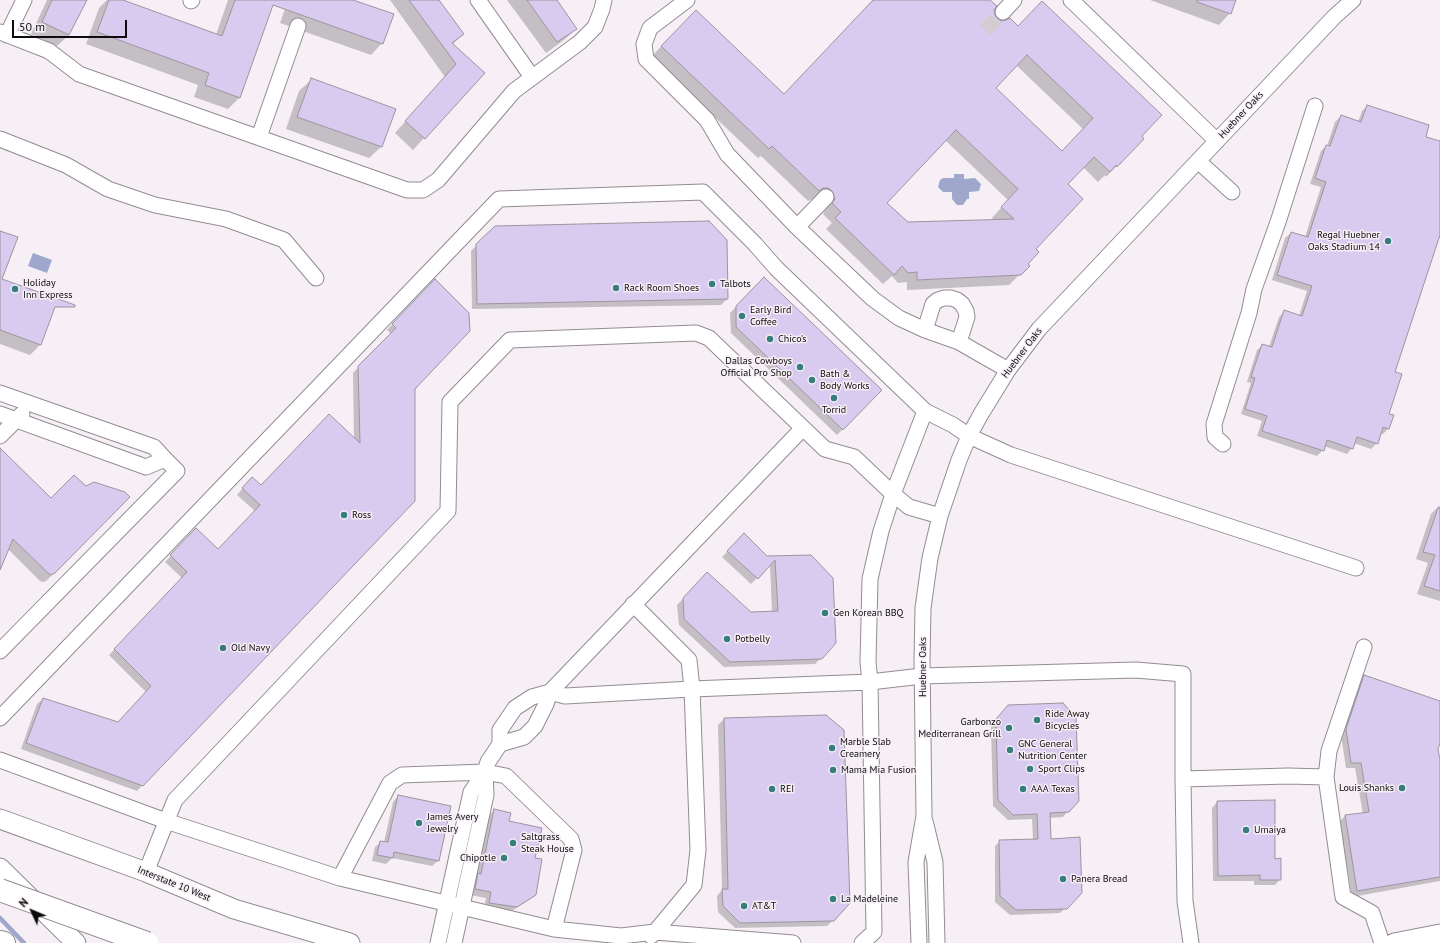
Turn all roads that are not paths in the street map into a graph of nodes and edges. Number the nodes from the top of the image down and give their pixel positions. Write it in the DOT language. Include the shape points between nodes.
graph roads {
  1 [pos="24,0"];
  2 [pos="478,0"];
  3 [pos="604,0"];
  4 [pos="687,0"];
  5 [pos="1014,0"];
  6 [pos="1071,0"];
  7 [pos="1353,0"];
  8 [pos="1003,12"];
  9 [pos="298,26"];
  10 [pos="3,34"];
  11 [pos="532,77"];
  12 [pos="1315,106"];
  13 [pos="259,137"];
  14 [pos="0,139"];
  15 [pos="1217,141"];
  16 [pos="1198,161"];
  17 [pos="1232,192"];
  18 [pos="826,197"];
  19 [pos="797,227"];
  20 [pos="316,278"];
  21 [pos="925,330"];
  22 [pos="959,342"];
  23 [pos="1008,370"];
  24 [pos="0,393"];
  25 [pos="31,404"];
  26 [pos="925,411"];
  27 [pos="0,414"];
  28 [pos="16,420"];
  29 [pos="803,428"];
  30 [pos="0,436"];
  31 [pos="969,436"];
  32 [pos="1223,444"];
  33 [pos="165,459"];
  34 [pos="893,494"];
  35 [pos="940,516"];
  36 [pos="1356,568"];
  37 [pos="633,604"];
  38 [pos="1364,647"];
  39 [pos="0,651"];
  40 [pos="922,676"];
  41 [pos="870,682"];
  42 [pos="692,689"];
  43 [pos="550,692"];
  44 [pos="0,718"];
  45 [pos="500,744"];
  46 [pos="0,760"];
  47 [pos="485,772"];
  48 [pos="1326,777"];
  49 [pos="1183,779"];
  50 [pos="924,816"];
  51 [pos="0,819"];
  52 [pos="166,821"];
  53 [pos="0,868"];
  54 [pos="146,872"];
  55 [pos="340,878"];
  56 [pos="0,890"];
  57 [pos="447,904"];
  58 [pos="462,907"];
  59 [pos="554,929"];
  60 [pos="656,932"];
  61 [pos="1440,934"];
  62 [pos="0,942"];
  63 [pos="4,943"];
  64 [pos="76,943"];
  65 [pos="147,943"];
  66 [pos="350,943"];
  67 [pos="438,943"];
  68 [pos="454,943"];
  69 [pos="642,943"];
  70 [pos="793,943"];
  71 [pos="862,943"];
  72 [pos="920,943"];
  73 [pos="937,943"];
  74 [pos="1191,943"];
  75 [pos="1382,943"];
  76 [pos="1394,943"];
  1 -- 10 [label="street"];
  2 -- 11 [label="street"];
  3 -- 11 [label="street" via="595,27 580,42"];
  4 -- 19 [label="street" via="650,28 644,44 646,59 707,120 726,154"];
  5 -- 8 [label="street"];
  6 -- 15 [label="street"];
  7 -- 15 [label="street, Huebner Oaks"];
  9 -- 13 [label="street"];
  10 -- 13 [label="street" via="49,51 79,74"];
  11 -- 13 [label="street" via="514,91 438,180 423,190 407,190"];
  12 -- 32 [label="street" via="1254,289 1249,313 1214,424 1215,437"];
  14 -- 20 [label="street" via="66,165 108,189 155,206 226,219 284,240"];
  15 -- 16 [label="street, Huebner Oaks"];
  16 -- 17 [label="street"];
  16 -- 23 [label="street, Huebner Oaks" via="1039,329"];
  18 -- 19 [label="street"];
  19 -- 21 [label="street" via="873,299 899,318"];
  21 -- 22 [label="street"];
  21 -- 22 [label="street" via="933,304 944,298 958,300 966,310 967,317"];
  22 -- 23 [label="street"];
  23 -- 31 [label="street, Huebner Oaks"];
  24 -- 25 [label="street"];
  25 -- 28 [label="street"];
  25 -- 33 [label="street" via="154,447"];
  26 -- 31 [label="street" via="953,424"];
  26 -- 34 [label="street"];
  26 -- 44 [label="street" via="776,268 704,192 498,198"];
  27 -- 28 [label="street"];
  28 -- 30 [label="street"];
  28 -- 33 [label="street" via="146,467"];
  29 -- 34 [label="street" via="825,449 854,457"];
  29 -- 37 [label="street"];
  29 -- 52 [label="street" via="709,338 696,333 510,340 450,402 448,511 175,800"];
  31 -- 35 [label="street, Huebner Oaks"];
  31 -- 36 [label="street" via="1011,455"];
  33 -- 39 [label="street" via="177,471"];
  34 -- 35 [label="street" via="909,507"];
  34 -- 41 [label="street" via="870,579"];
  35 -- 40 [label="street, Huebner Oaks" via="930,558 923,608"];
  37 -- 42 [label="street" via="689,660"];
  37 -- 43 [label="street"];
  38 -- 48 [label="street" via="1329,751"];
  40 -- 41 [label="street"];
  40 -- 49 [label="street" via="1136,670 1182,674"];
  40 -- 50 [label="street, Huebner Oaks"];
  41 -- 42 [label="street"];
  41 -- 71 [label="street" via="874,932"];
  42 -- 43 [label="street" via="565,696"];
  42 -- 60 [label="street" via="698,850 694,885"];
  43 -- 45 [label="street" via="535,726 524,738"];
  43 -- 45 [label="street" via="532,697 515,708 500,730"];
  45 -- 47 [label="street" via="488,762"];
  46 -- 52 [label="street"];
  47 -- 55 [label="street" via="402,775 390,783"];
  47 -- 57 [label="street" via="471,792"];
  47 -- 58 [label="street" via="486,795"];
  47 -- 59 [label="street" via="506,776 571,838 574,850"];
  48 -- 49 [label="street"];
  48 -- 75 [label="street" via="1343,897 1372,913"];
  49 -- 74 [label="street" via="1185,901"];
  50 -- 72 [label="street, Huebner Oaks" via="916,862"];
  50 -- 73 [label="street, Huebner Oaks" via="935,862"];
  51 -- 54 [label="main road, Interstate 10 West"];
  52 -- 54 [label="street"];
  52 -- 55 [label="street"];
  53 -- 64 [label="main road"];
  54 -- 66 [label="main road, Interstate 10 West" via="234,909"];
  55 -- 57 [label="street"];
  56 -- 65 [label="highway, bridge"];
  57 -- 58 [label="street"];
  57 -- 67 [label="street"];
  58 -- 59 [label="street"];
  58 -- 68 [label="street"];
  59 -- 60 [label="street" via="622,936"];
  60 -- 69 [label="street"];
  60 -- 70 [label="street"];
  61 -- 76 [label="main road"];
  62 -- 63 [label="highway"];
}
